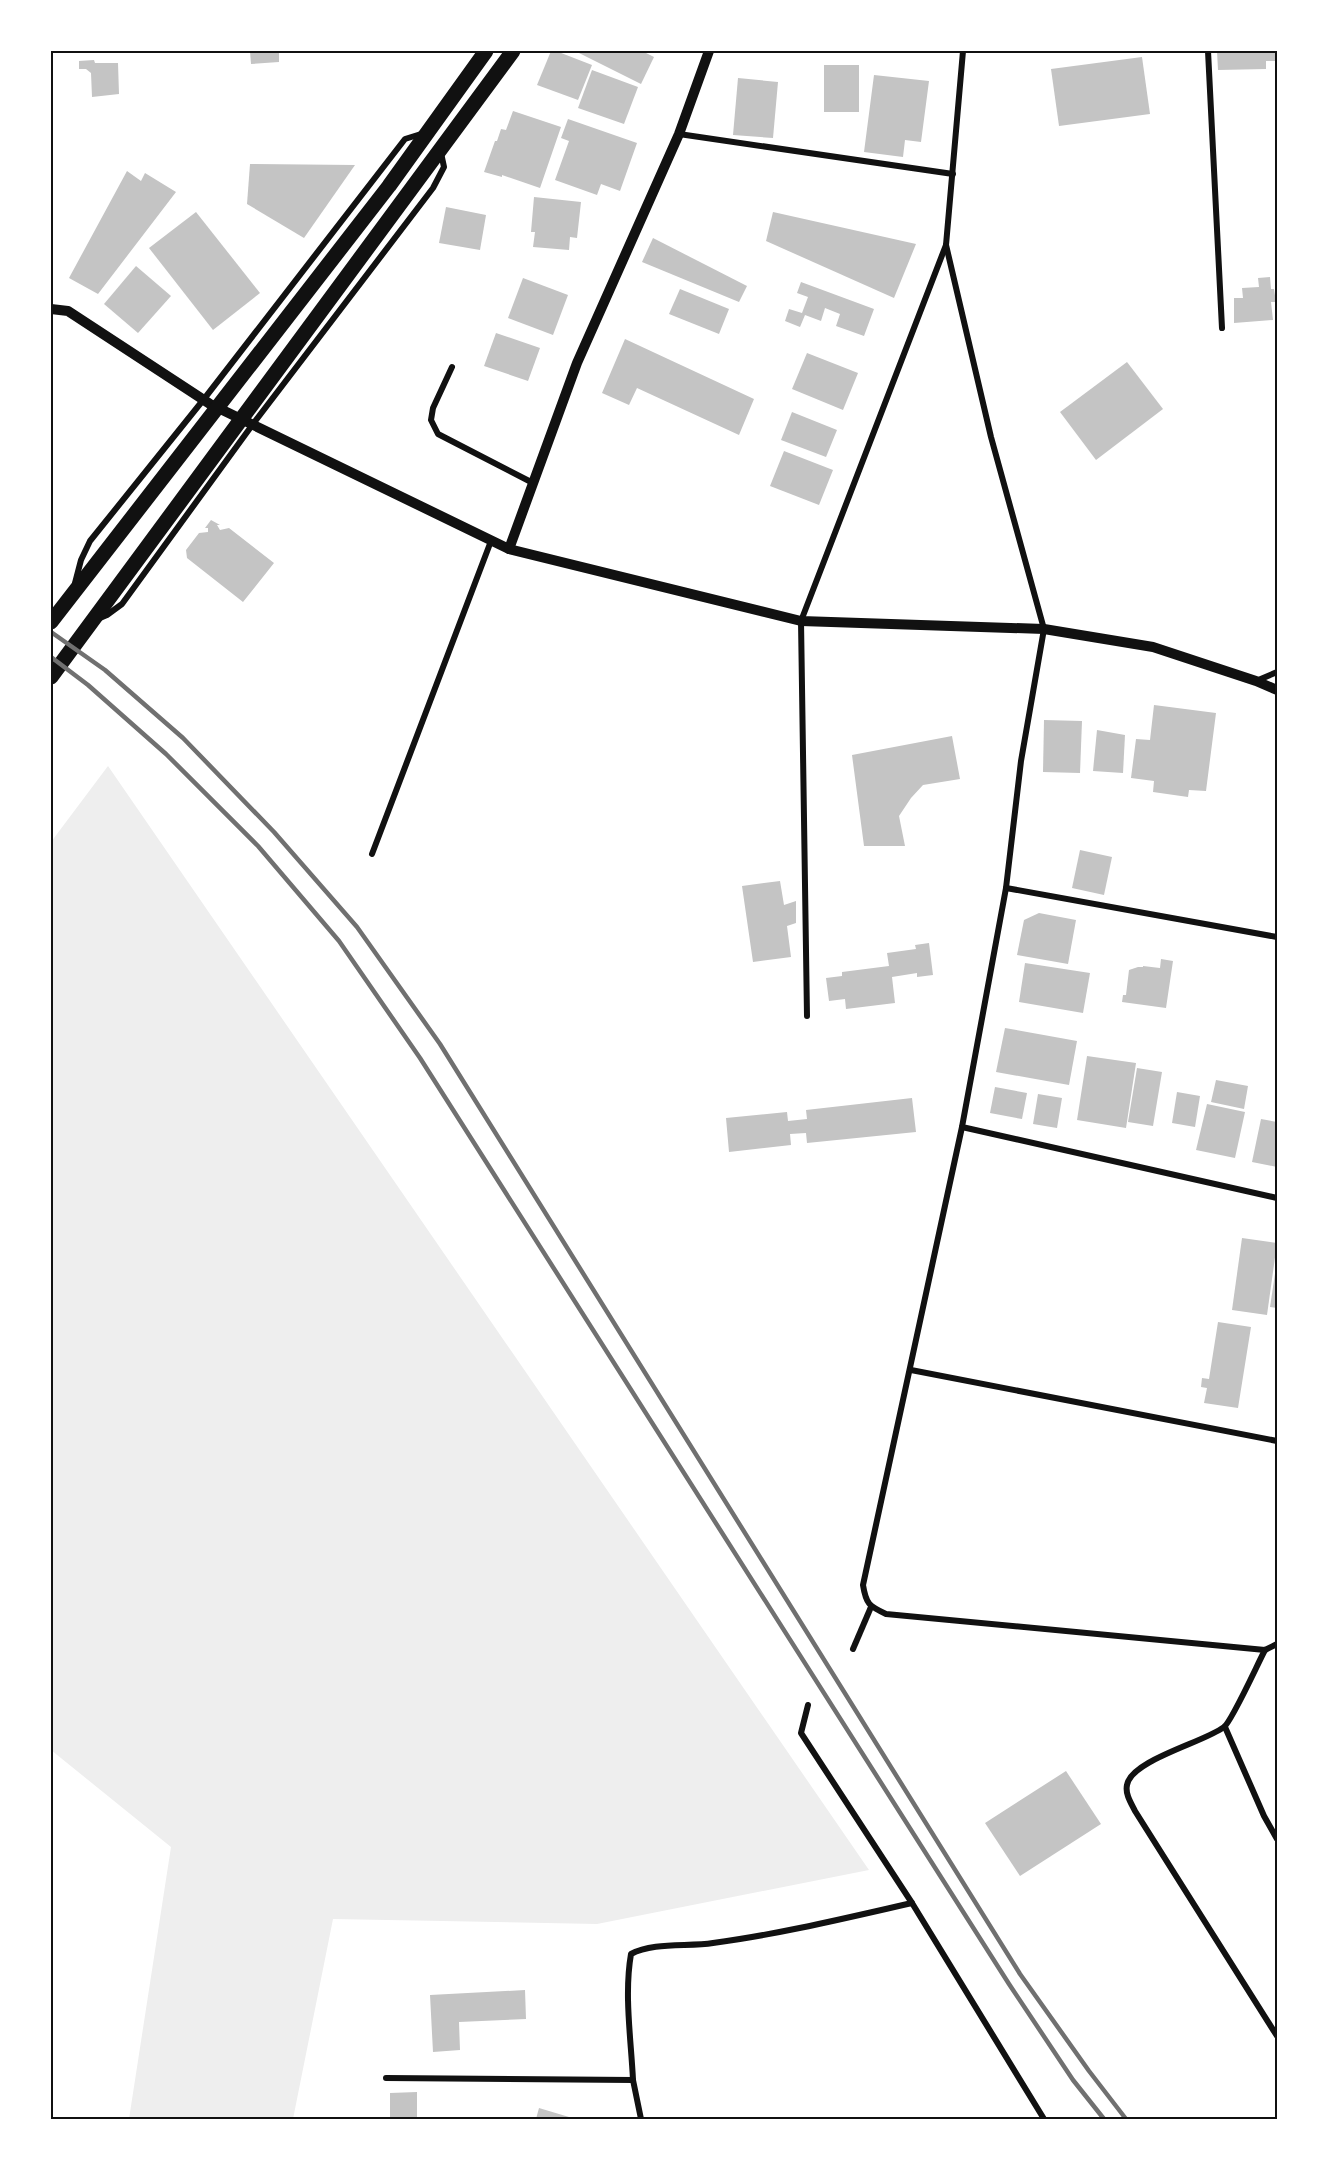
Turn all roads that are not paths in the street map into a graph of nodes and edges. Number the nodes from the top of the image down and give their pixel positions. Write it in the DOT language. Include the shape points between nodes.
graph roads {
  1 [pos="486,51"];
  2 [pos="513,51"];
  3 [pos="709,51"];
  4 [pos="963,51"];
  5 [pos="1208,51"];
  6 [pos="427,132"];
  7 [pos="679,134"];
  8 [pos="440,149"];
  9 [pos="953,174"];
  10 [pos="946,245"];
  11 [pos="51,309"];
  12 [pos="1222,328"];
  13 [pos="452,367"];
  14 [pos="204,399"];
  15 [pos="253,424"];
  16 [pos="533,483"];
  17 [pos="490,541"];
  18 [pos="509,549"];
  19 [pos="72,595"];
  20 [pos="93,620"];
  21 [pos="801,621"];
  22 [pos="51,622"];
  23 [pos="1044,629"];
  24 [pos="1277,672"];
  25 [pos="51,677"];
  26 [pos="1256,681"];
  27 [pos="1277,690"];
  28 [pos="372,854"];
  29 [pos="1006,888"];
  30 [pos="1277,937"];
  31 [pos="807,1016"];
  32 [pos="962,1127"];
  33 [pos="1277,1198"];
  34 [pos="911,1370"];
  35 [pos="1277,1441"];
  36 [pos="871,1606"];
  37 [pos="1277,1644"];
  38 [pos="853,1649"];
  39 [pos="1264,1650"];
  40 [pos="808,1705"];
  41 [pos="1225,1726"];
  42 [pos="1277,1839"];
  43 [pos="912,1903"];
  44 [pos="1277,2036"];
  45 [pos="386,2078"];
  46 [pos="633,2080"];
  47 [pos="641,2119"];
  48 [pos="1044,2119"];
  1 -- 6 [label="main road"];
  2 -- 8 [label="main road"];
  3 -- 7 [label="street"];
  4 -- 9 [label="street"];
  5 -- 12 [label="street"];
  6 -- 14 [label="street" via="405,139"];
  6 -- 19 [label="main road"];
  7 -- 9 [label="street"];
  7 -- 16 [label="street" via="577,363"];
  8 -- 15 [label="street" via="444,167 433,188"];
  8 -- 20 [label="main road"];
  9 -- 10 [label="street"];
  10 -- 21 [label="street"];
  10 -- 23 [label="street" via="991,437"];
  11 -- 14 [label="street" via="68,311"];
  13 -- 16 [label="street" via="433,408 431,420 438,434"];
  14 -- 15 [label="street"];
  14 -- 19 [label="street" via="90,541"];
  15 -- 17 [label="street"];
  15 -- 20 [label="street" via="122,604"];
  16 -- 18 [label="street"];
  17 -- 18 [label="street"];
  17 -- 28 [label="street"];
  18 -- 21 [label="street"];
  19 -- 22 [label="main road"];
  20 -- 25 [label="main road"];
  21 -- 23 [label="street"];
  21 -- 31 [label="street"];
  23 -- 26 [label="street" via="1154,647"];
  23 -- 29 [label="street" via="1021,761"];
  24 -- 26 [label="street"];
  26 -- 27 [label="street"];
  29 -- 30 [label="street"];
  29 -- 32 [label="street"];
  32 -- 33 [label="street"];
  32 -- 34 [label="street"];
  34 -- 35 [label="street"];
  34 -- 36 [label="street" via="864,1585"];
  36 -- 38 [label="street"];
  36 -- 39 [label="street" via="886,1614"];
  37 -- 39 [label="street"];
  39 -- 41 [label="street"];
  40 -- 43 [label="street" via="801,1733"];
  41 -- 42 [label="street"];
  41 -- 44 [label="street" via="1155,1759 1130,1777 1126,1786 1128,1797"];
  43 -- 46 [label="street" via="753,1937 641,1948 631,1954 628,1968"];
  43 -- 48 [label="street"];
  45 -- 46 [label="street"];
  46 -- 47 [label="street"];
}
